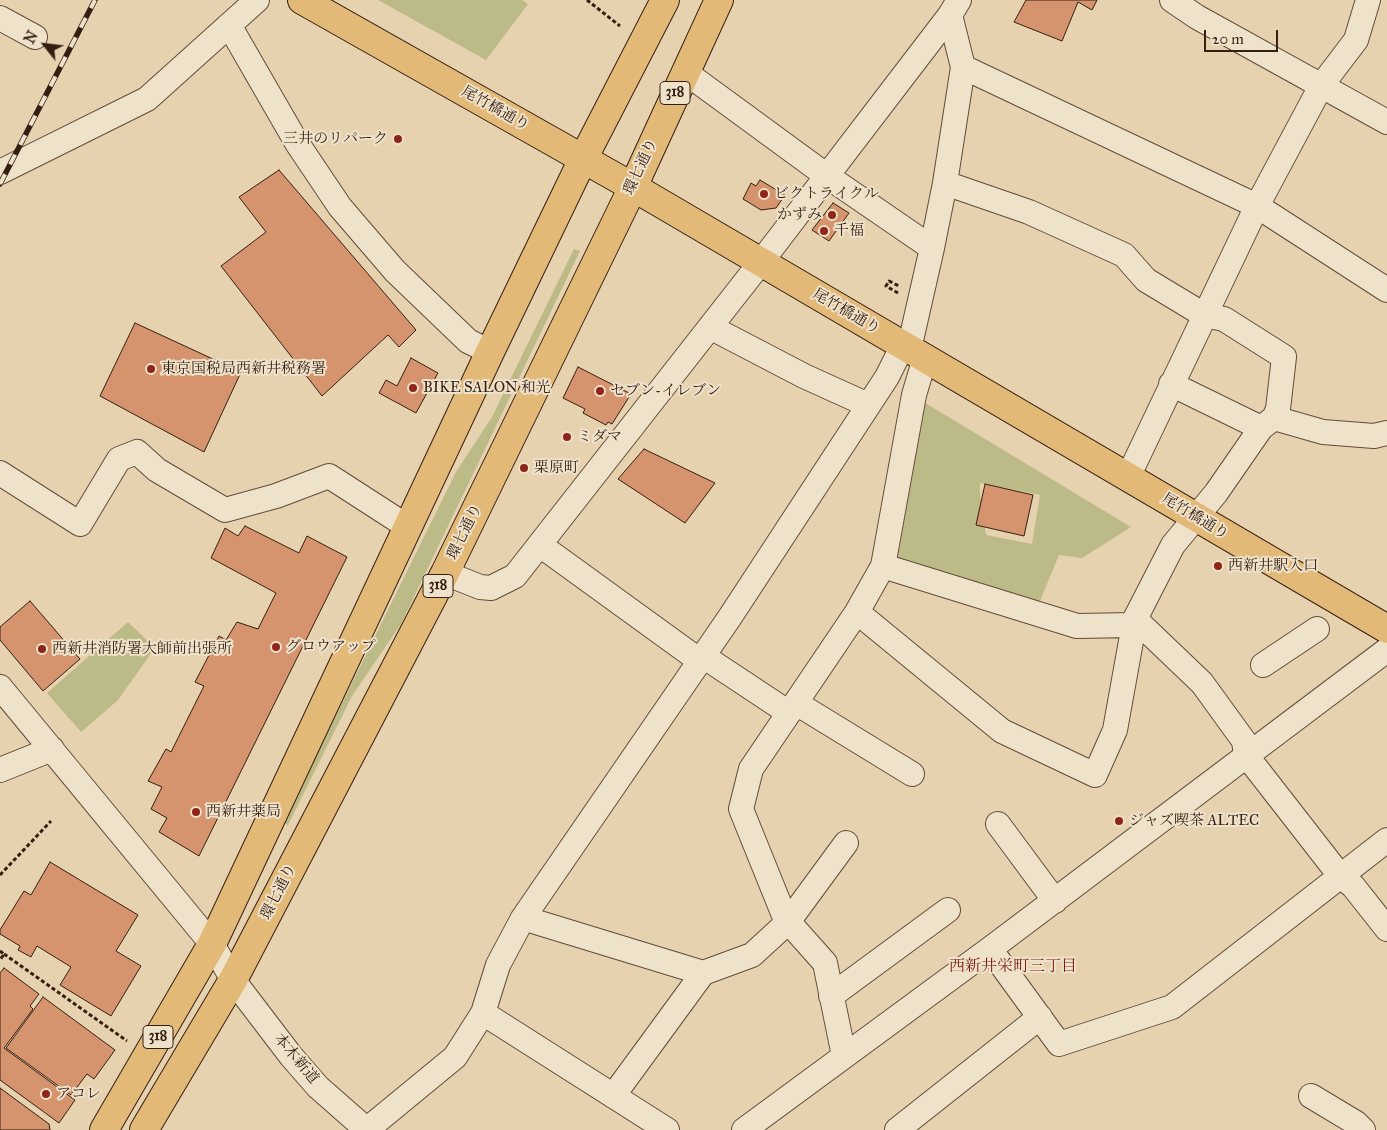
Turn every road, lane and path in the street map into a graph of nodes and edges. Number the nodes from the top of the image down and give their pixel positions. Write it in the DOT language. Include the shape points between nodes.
graph roads {
  1 [pos="257,0"];
  2 [pos="302,0"];
  3 [pos="587,0"];
  4 [pos="665,0"];
  5 [pos="719,0"];
  6 [pos="1172,0"];
  7 [pos="1368,0"];
  8 [pos="954,7"];
  9 [pos="0,18"];
  10 [pos="229,25"];
  11 [pos="620,26"];
  12 [pos="35,37"];
  13 [pos="963,67"];
  14 [pos="685,72"];
  15 [pos="1321,86"];
  16 [pos="1387,122"];
  17 [pos="583,159"];
  18 [pos="0,172"];
  19 [pos="827,176"];
  20 [pos="945,183"];
  21 [pos="633,187"];
  22 [pos="1257,206"];
  23 [pos="932,248"];
  24 [pos="761,262"];
  25 [pos="1387,290"];
  26 [pos="1204,315"];
  27 [pos="710,327"];
  28 [pos="913,351"];
  29 [pos="490,352"];
  30 [pos="1171,384"];
  31 [pos="868,405"];
  32 [pos="1267,423"];
  33 [pos="1387,433"];
  34 [pos="0,474"];
  35 [pos="1128,477"];
  36 [pos="1195,518"];
  37 [pos="408,527"];
  38 [pos="540,545"];
  39 [pos="883,566"];
  40 [pos="445,573"];
  41 [pos="857,612"];
  42 [pos="1134,622"];
  43 [pos="1317,629"];
  44 [pos="1387,630"];
  45 [pos="1387,650"];
  46 [pos="702,659"];
  47 [pos="1263,665"];
  48 [pos="0,687"];
  49 [pos="792,708"];
  50 [pos="52,749"];
  51 [pos="1246,755"];
  52 [pos="0,770"];
  53 [pos="912,774"];
  54 [pos="51,821"];
  55 [pos="998,824"];
  56 [pos="1387,840"];
  57 [pos="846,843"];
  58 [pos="0,874"];
  59 [pos="1341,877"];
  60 [pos="1055,901"];
  61 [pos="948,910"];
  62 [pos="523,918"];
  63 [pos="788,922"];
  64 [pos="1387,929"];
  65 [pos="212,944"];
  66 [pos="990,949"];
  67 [pos="0,951"];
  68 [pos="4,954"];
  69 [pos="0,960"];
  70 [pos="704,973"];
  71 [pos="233,980"];
  72 [pos="831,996"];
  73 [pos="483,1013"];
  74 [pos="1040,1018"];
  75 [pos="129,1043"];
  76 [pos="844,1056"];
  77 [pos="1311,1095"];
  78 [pos="613,1096"];
  79 [pos="755,1127"];
  80 [pos="104,1130"];
  81 [pos="144,1130"];
  82 [pos="369,1130"];
  83 [pos="666,1130"];
  84 [pos="897,1130"];
  85 [pos="1363,1130"];
  1 -- 10 [label="street"];
  2 -- 17 [label="main road, 尾竹橋通り"];
  3 -- 11 [label="path"];
  4 -- 17 [label="main road, 318"];
  5 -- 14 [label="main road, 環七通り / 318"];
  6 -- 15 [label="street"];
  7 -- 15 [label="street" via="1356,40"];
  8 -- 13 [label="street"];
  8 -- 19 [label="street"];
  9 -- 12 [label="street"];
  10 -- 18 [label="street" via="147,99"];
  10 -- 29 [label="street" via="297,143 340,207 395,271 468,341"];
  13 -- 20 [label="street"];
  13 -- 22 [label="street"];
  14 -- 19 [label="street"];
  14 -- 21 [label="main road, 環七通り / 318"];
  15 -- 16 [label="street"];
  15 -- 22 [label="street"];
  17 -- 21 [label="main road, 尾竹橋通り"];
  17 -- 29 [label="main road, 318"];
  19 -- 23 [label="street"];
  19 -- 24 [label="street"];
  20 -- 23 [label="street"];
  20 -- 26 [label="street" via="1029,212 1124,255 1146,280"];
  21 -- 24 [label="main road, 尾竹橋通り"];
  21 -- 40 [label="main road, 環七通り / 318"];
  22 -- 25 [label="street"];
  22 -- 26 [label="street"];
  23 -- 28 [label="street"];
  24 -- 27 [label="street"];
  24 -- 28 [label="main road, 尾竹橋通り"];
  26 -- 30 [label="street"];
  26 -- 32 [label="street" via="1224,319 1284,356 1278,410"];
  27 -- 31 [label="street"];
  27 -- 38 [label="street"];
  28 -- 31 [label="street" via="887,377"];
  28 -- 35 [label="main road, 尾竹橋通り"];
  28 -- 39 [label="street" via="914,395"];
  29 -- 37 [label="main road, 318"];
  30 -- 32 [label="street"];
  30 -- 35 [label="street"];
  31 -- 46 [label="street"];
  32 -- 33 [label="street" via="1323,432 1374,436"];
  32 -- 36 [label="street"];
  34 -- 37 [label="street" via="80,524 119,459 137,452 157,470 225,510 276,496 329,476"];
  35 -- 36 [label="main road, 尾竹橋通り"];
  36 -- 42 [label="street" via="1173,545"];
  36 -- 44 [label="main road, 尾竹橋通り"];
  37 -- 65 [label="main road, 318"];
  38 -- 40 [label="street" via="515,576 491,588"];
  38 -- 46 [label="street"];
  39 -- 41 [label="street"];
  39 -- 42 [label="street" via="1077,626"];
  40 -- 71 [label="main road, 環七通り / 318"];
  41 -- 42 [label="street" via="1002,731 1096,775 1115,730"];
  41 -- 49 [label="street"];
  42 -- 51 [label="street" via="1202,683 1244,741"];
  43 -- 47 [label="street"];
  45 -- 51 [label="street"];
  46 -- 49 [label="street"];
  46 -- 62 [label="street"];
  48 -- 50 [label="street, 本木新道"];
  49 -- 53 [label="street"];
  49 -- 63 [label="street" via="752,769 741,809"];
  50 -- 52 [label="street"];
  50 -- 65 [label="street, 本木新道"];
  51 -- 59 [label="street"];
  51 -- 60 [label="street"];
  54 -- 58 [label="path"];
  55 -- 60 [label="street"];
  56 -- 59 [label="street"];
  57 -- 63 [label="street"];
  59 -- 64 [label="street" via="1353,886"];
  59 -- 74 [label="street" via="1172,1006 1060,1044"];
  60 -- 66 [label="street"];
  61 -- 72 [label="street"];
  62 -- 70 [label="street"];
  62 -- 73 [label="street" via="498,965"];
  63 -- 70 [label="street" via="752,955"];
  63 -- 72 [label="street" via="825,963"];
  65 -- 71 [label="street, 本木新道"];
  65 -- 80 [label="main road, 318"];
  66 -- 74 [label="street"];
  66 -- 76 [label="street"];
  67 -- 68 [label="path"];
  68 -- 69 [label="path"];
  68 -- 75 [label="path"];
  70 -- 78 [label="street"];
  71 -- 81 [label="main road, 環七通り / 318"];
  71 -- 82 [label="street, 本木新道" via="318,1086"];
  72 -- 76 [label="street"];
  73 -- 78 [label="street"];
  73 -- 82 [label="street" via="455,1057"];
  74 -- 84 [label="street"];
  76 -- 79 [label="street"];
  77 -- 85 [label="street" via="1356,1122"];
  78 -- 83 [label="street"];
}
